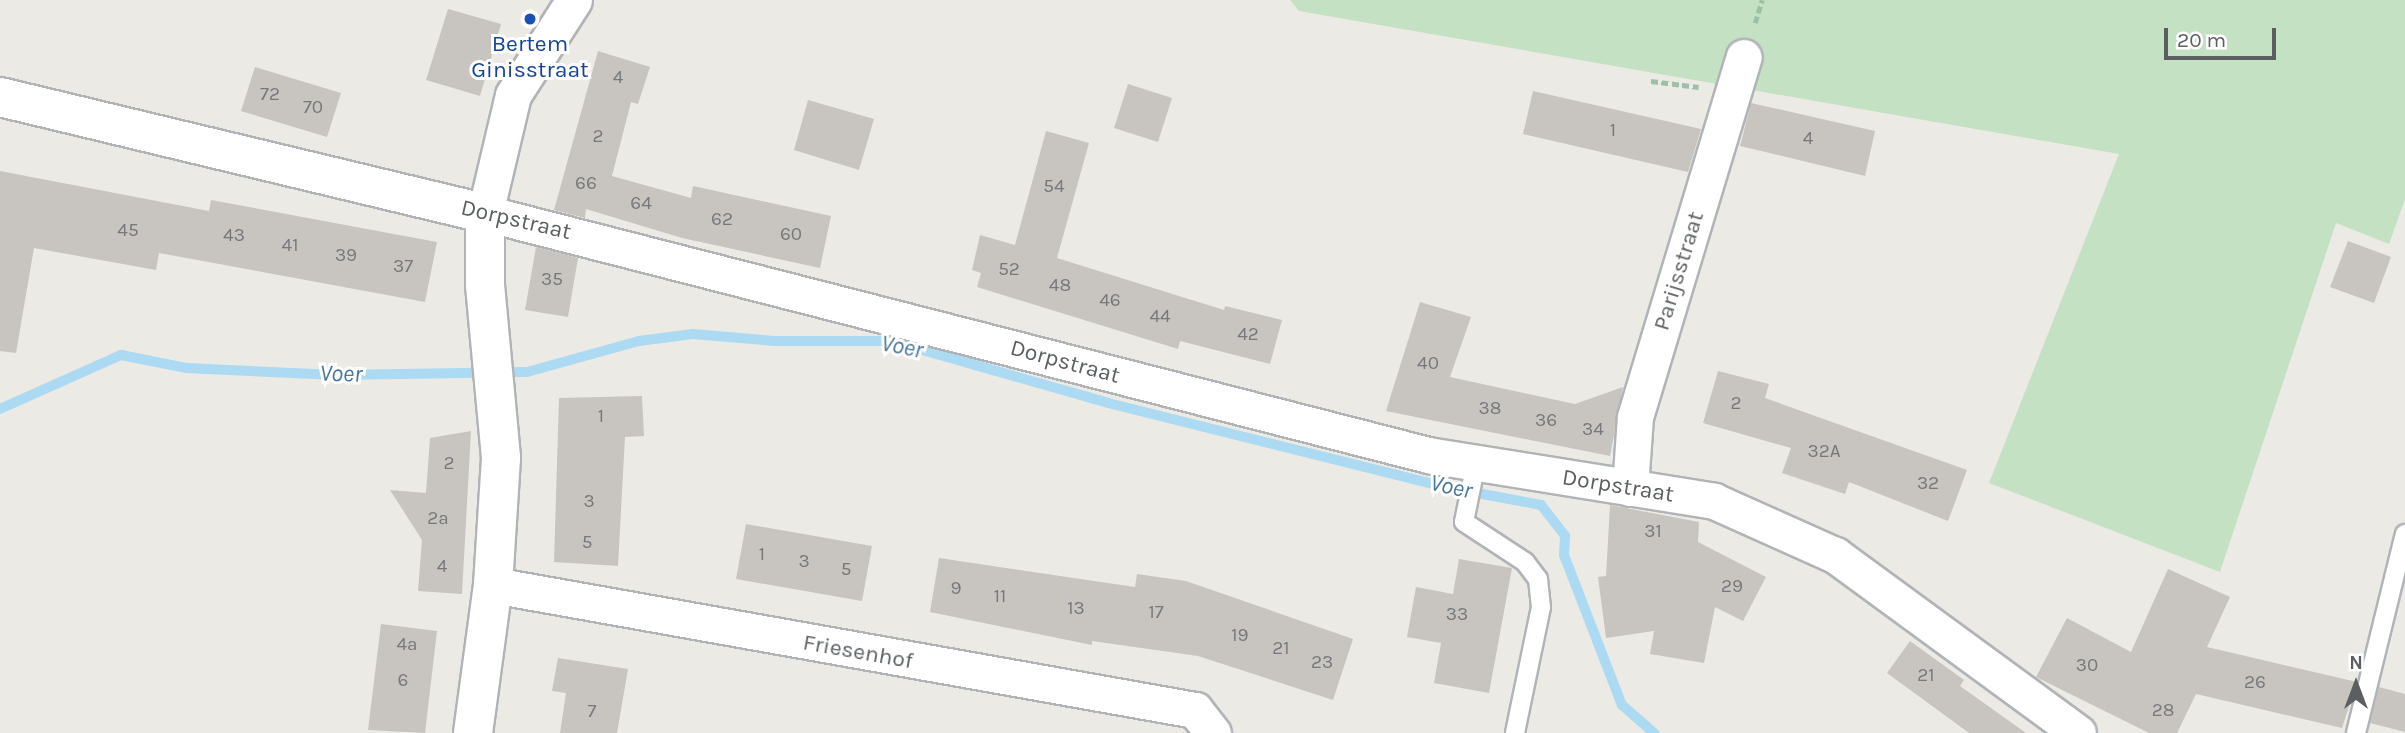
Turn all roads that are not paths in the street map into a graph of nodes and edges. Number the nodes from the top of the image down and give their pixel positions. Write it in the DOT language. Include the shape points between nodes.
graph roads {
  1 [pos="574,0"];
  2 [pos="1744,57"];
  3 [pos="0,97"];
  4 [pos="485,213"];
  5 [pos="1473,472"];
  6 [pos="1630,488"];
  7 [pos="2405,534"];
  8 [pos="493,585"];
  9 [pos="473,733"];
  10 [pos="1213,733"];
  11 [pos="1515,733"];
  12 [pos="2078,733"];
  13 [pos="2356,733"];
  1 -- 4 [label="street" via="513,95"];
  2 -- 6 [label="street, Parijsstraat" via="1635,417"];
  3 -- 4 [label="street, Dorpstraat"];
  4 -- 5 [label="street, Dorpstraat" via="1428,455"];
  4 -- 8 [label="street" via="484,260 501,458"];
  5 -- 6 [label="street, Dorpstraat"];
  5 -- 11 [label="lane" via="1464,522 1525,562 1538,579 1541,607"];
  6 -- 12 [label="street, Dorpstraat" via="1714,501 1835,555"];
  7 -- 13 [label="lane"];
  8 -- 9 [label="street"];
  8 -- 10 [label="street, Friesenhof" via="1195,710"];
}
